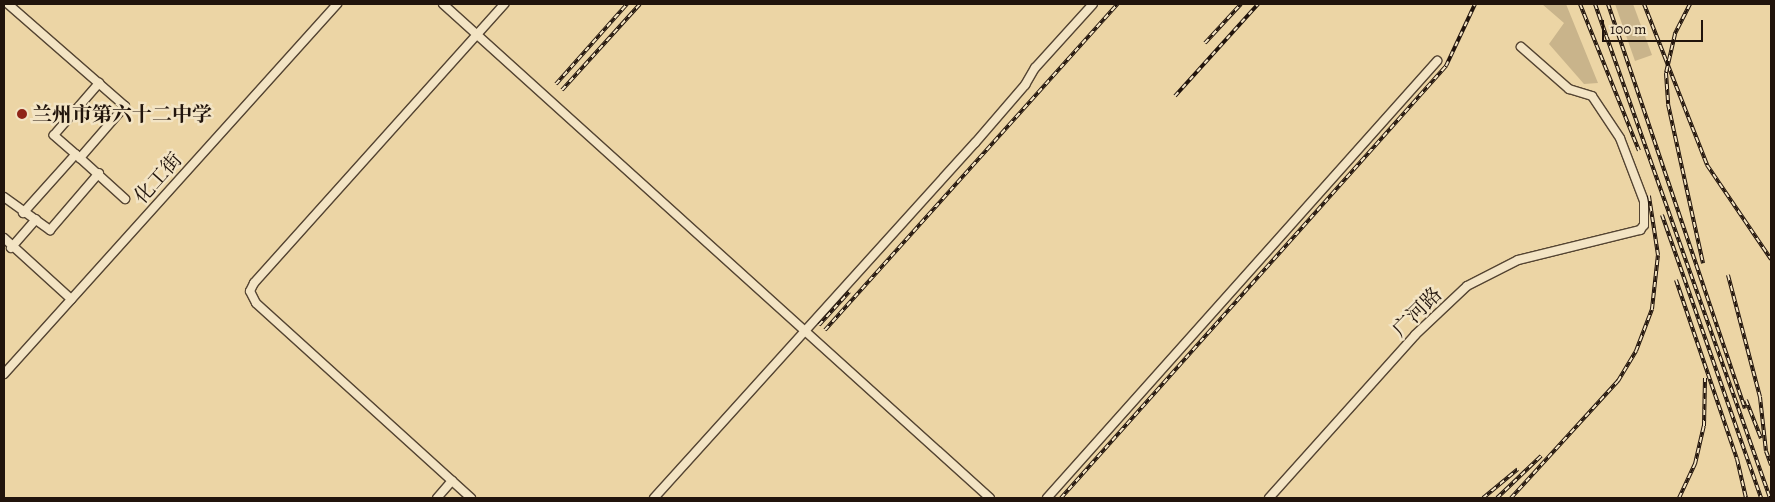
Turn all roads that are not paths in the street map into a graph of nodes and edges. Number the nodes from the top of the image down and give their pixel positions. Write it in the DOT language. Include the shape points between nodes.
graph roads {
  1 [pos="8,4"];
  2 [pos="337,4"];
  3 [pos="443,4"];
  4 [pos="504,4"];
  5 [pos="1093,4"];
  6 [pos="477,34"];
  7 [pos="1521,47"];
  8 [pos="1437,61"];
  9 [pos="98,83"];
  10 [pos="78,156"];
  11 [pos="99,174"];
  12 [pos="4,197"];
  13 [pos="124,199"];
  14 [pos="23,213"];
  15 [pos="36,219"];
  16 [pos="4,238"];
  17 [pos="11,248"];
  18 [pos="71,299"];
  19 [pos="803,332"];
  20 [pos="4,374"];
  21 [pos="452,481"];
  22 [pos="437,498"];
  23 [pos="471,498"];
  24 [pos="654,498"];
  25 [pos="990,498"];
  26 [pos="1047,498"];
  27 [pos="1269,498"];
  1 -- 9 [label="street"];
  2 -- 18 [label="street, 化工街"];
  3 -- 6 [label="street"];
  4 -- 6 [label="street"];
  5 -- 19 [label="street" via="1035,68 1025,85 976,142"];
  6 -- 19 [label="street"];
  6 -- 21 [label="street" via="250,291 256,303"];
  7 -- 27 [label="street, 广河路" via="1569,89 1592,96 1620,138 1644,201 1644,225 1640,230 1518,260 1467,286 1415,335"];
  8 -- 26 [label="street"];
  9 -- 10 [label="street" via="54,135"];
  9 -- 10 [label="street" via="125,106"];
  10 -- 11 [label="street"];
  10 -- 14 [label="street"];
  11 -- 13 [label="street"];
  11 -- 15 [label="street" via="50,230"];
  12 -- 14 [label="street"];
  14 -- 15 [label="street"];
  15 -- 17 [label="street"];
  16 -- 17 [label="street"];
  17 -- 18 [label="street"];
  18 -- 20 [label="street, 化工街"];
  19 -- 24 [label="street"];
  19 -- 25 [label="street"];
  21 -- 22 [label="street"];
  21 -- 23 [label="street"];
}
